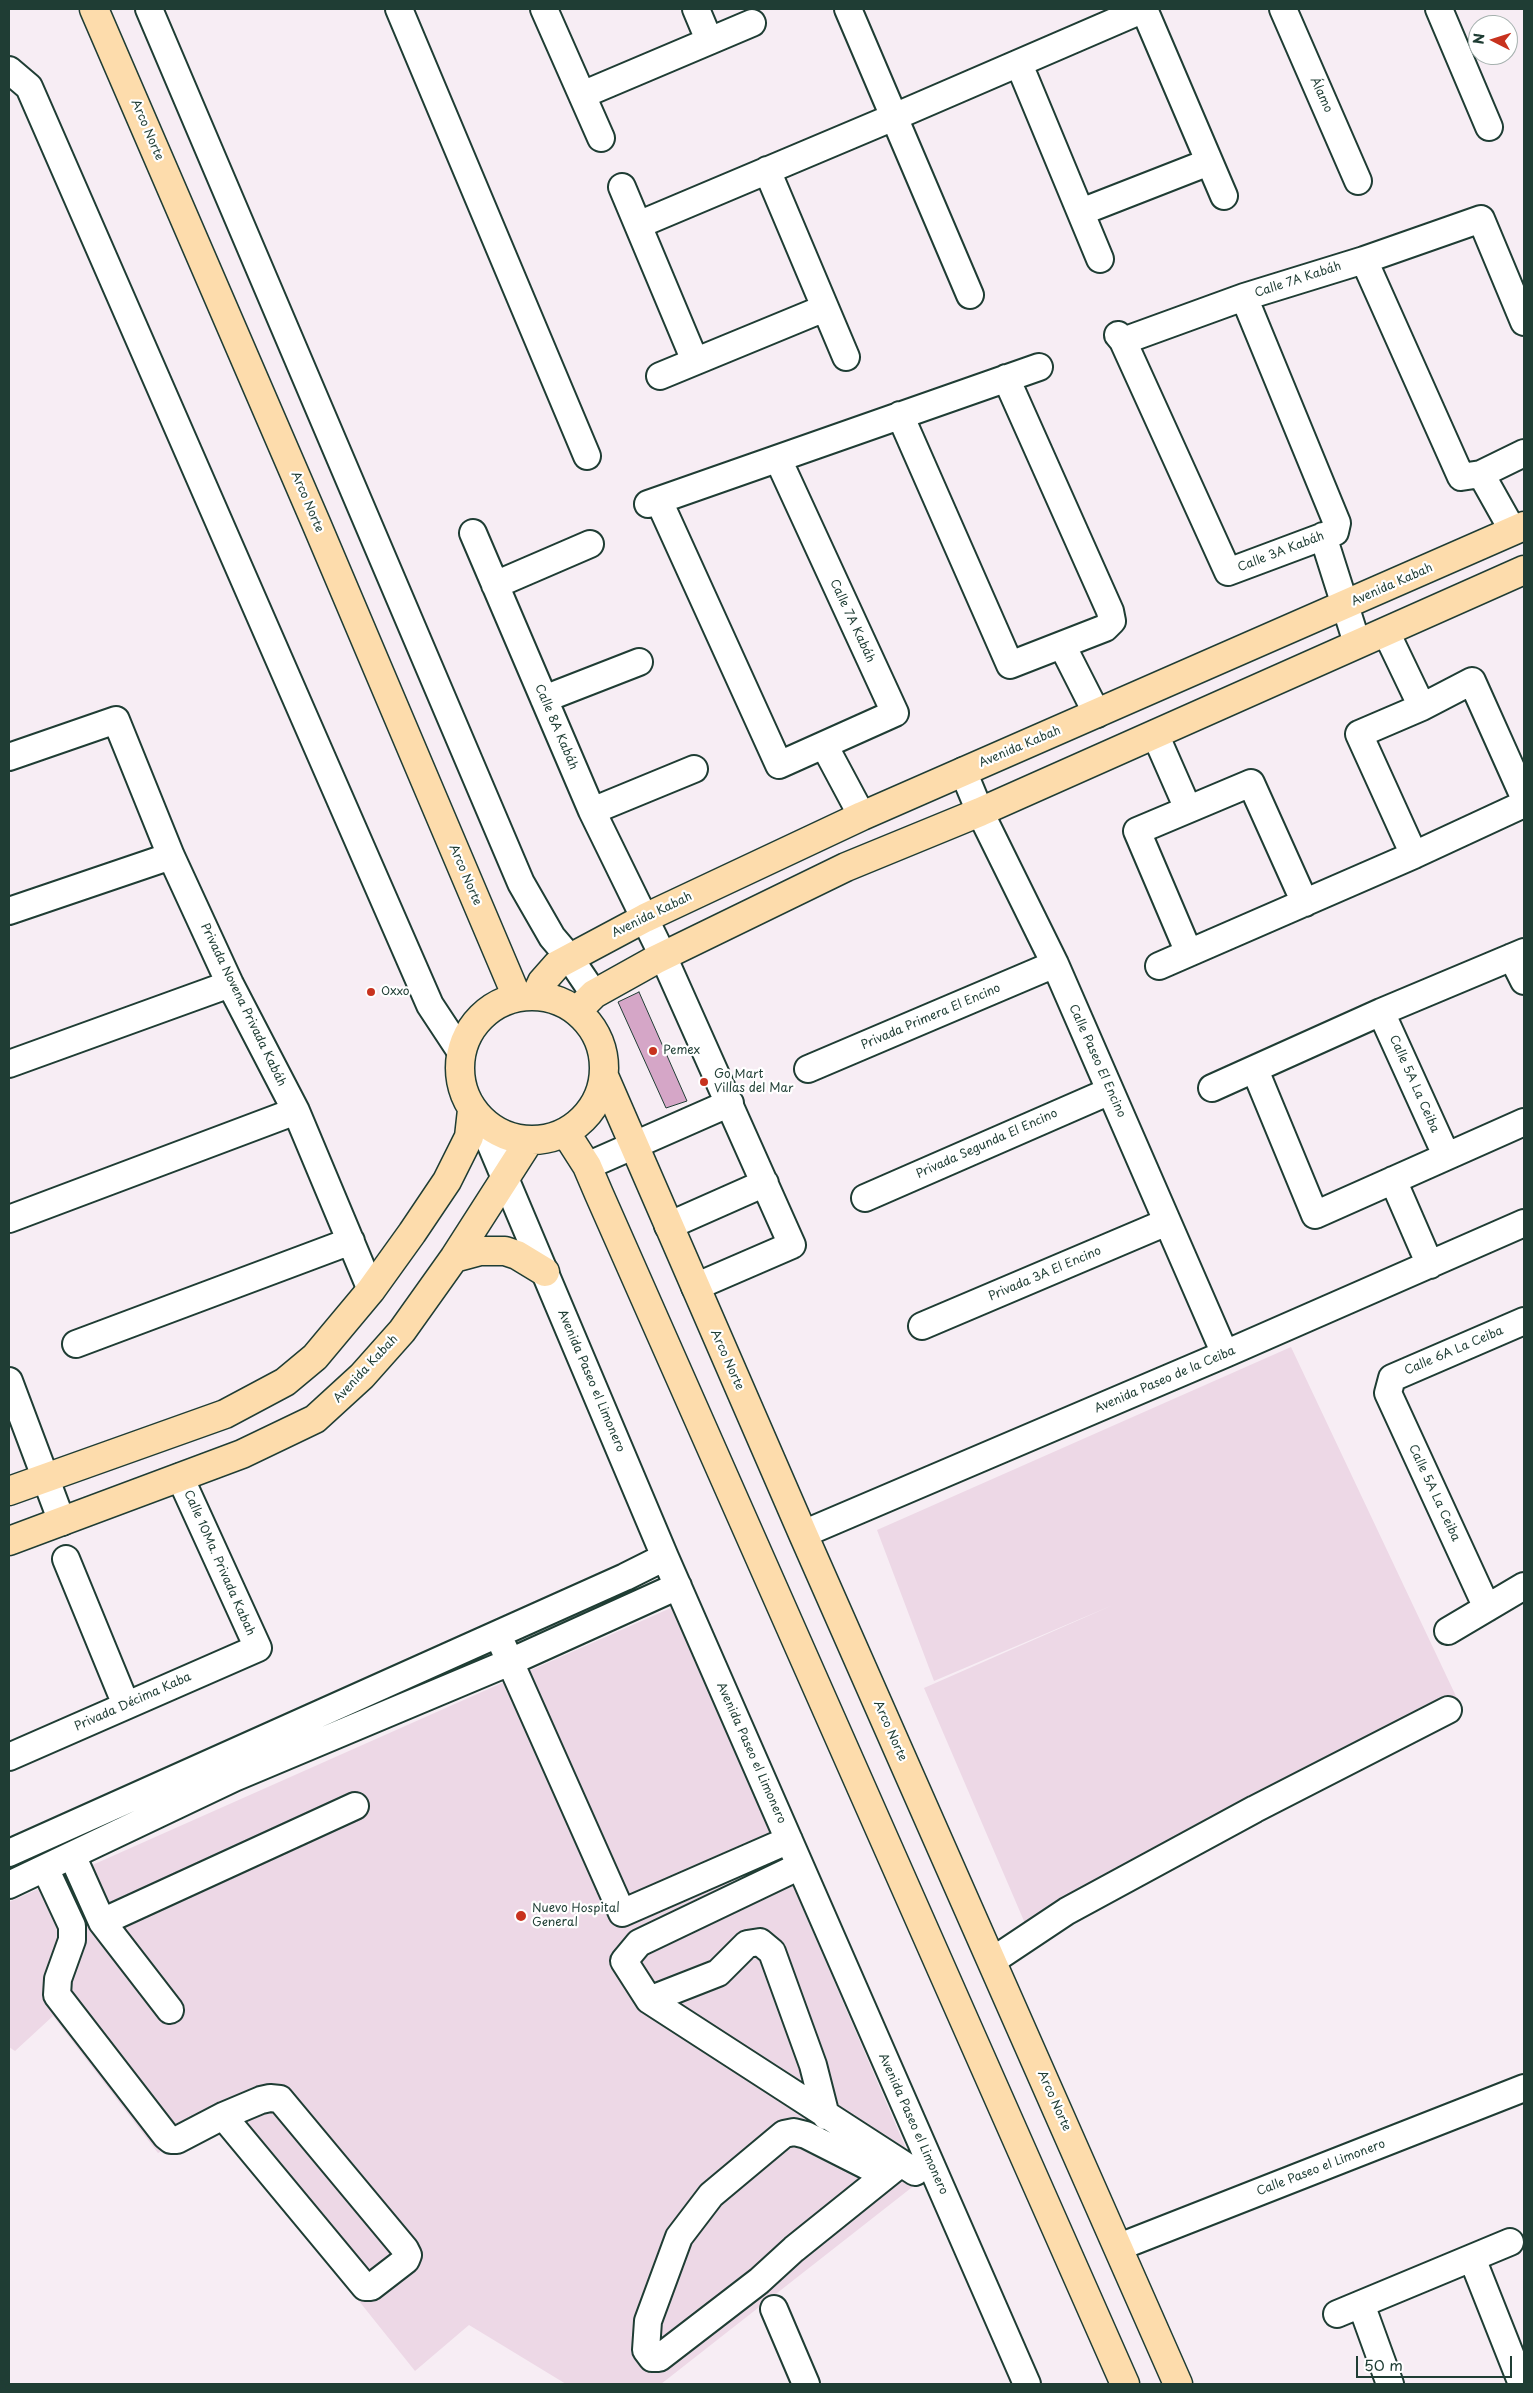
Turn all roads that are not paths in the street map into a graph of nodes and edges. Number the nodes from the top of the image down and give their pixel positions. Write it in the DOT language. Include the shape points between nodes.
graph roads {
  1 [pos="94,9"];
  2 [pos="149,9"];
  3 [pos="399,9"];
  4 [pos="544,9"];
  5 [pos="696,9"];
  6 [pos="848,9"];
  7 [pos="1144,9"];
  8 [pos="1283,9"];
  9 [pos="1439,9"];
  10 [pos="752,22"];
  11 [pos="710,40"];
  12 [pos="1019,64"];
  13 [pos="9,70"];
  14 [pos="582,95"];
  15 [pos="894,118"];
  16 [pos="1489,127"];
  17 [pos="601,138"];
  18 [pos="1209,162"];
  19 [pos="767,170"];
  20 [pos="1358,181"];
  21 [pos="622,187"];
  22 [pos="1224,196"];
  23 [pos="1080,212"];
  24 [pos="638,225"];
  25 [pos="1100,259"];
  26 [pos="1364,260"];
  27 [pos="970,295"];
  28 [pos="1244,297"];
  29 [pos="825,308"];
  30 [pos="1524,322"];
  31 [pos="1120,338"];
  32 [pos="846,357"];
  33 [pos="695,361"];
  34 [pos="1039,367"];
  35 [pos="660,376"];
  36 [pos="1006,378"];
  37 [pos="900,416"];
  38 [pos="1524,453"];
  39 [pos="587,456"];
  40 [pos="778,459"];
  41 [pos="1481,474"];
  42 [pos="1519,529"];
  43 [pos="473,533"];
  44 [pos="1324,536"];
  45 [pos="590,544"];
  46 [pos="1524,570"];
  47 [pos="495,585"];
  48 [pos="1344,606"];
  49 [pos="1386,632"];
  50 [pos="1357,643"];
  51 [pos="1062,645"];
  52 [pos="639,662"];
  53 [pos="544,699"];
  54 [pos="1422,707"];
  55 [pos="1097,714"];
  56 [pos="1155,734"];
  57 [pos="824,745"];
  58 [pos="9,758"];
  59 [pos="694,769"];
  60 [pos="964,771"];
  61 [pos="1524,797"];
  62 [pos="1524,804"];
  63 [pos="1188,810"];
  64 [pos="592,811"];
  65 [pos="980,812"];
  66 [pos="862,816"];
  67 [pos="1414,855"];
  68 [pos="171,856"];
  69 [pos="1304,903"];
  70 [pos="9,911"];
  71 [pos="644,918"];
  72 [pos="1189,953"];
  73 [pos="1518,954"];
  74 [pos="663,956"];
  75 [pos="569,957"];
  76 [pos="1055,964"];
  77 [pos="1159,966"];
  78 [pos="1524,981"];
  79 [pos="230,984"];
  80 [pos="526,996"];
  81 [pos="585,1003"];
  82 [pos="1381,1012"];
  83 [pos="461,1052"];
  84 [pos="9,1064"];
  85 [pos="808,1070"];
  86 [pos="1254,1070"];
  87 [pos="604,1076"];
  88 [pos="1212,1088"];
  89 [pos="1110,1091"];
  90 [pos="730,1103"];
  91 [pos="296,1111"];
  92 [pos="476,1115"];
  93 [pos="1524,1122"];
  94 [pos="563,1134"];
  95 [pos="529,1141"];
  96 [pos="633,1145"];
  97 [pos="1446,1155"];
  98 [pos="587,1166"];
  99 [pos="505,1178"];
  100 [pos="1393,1180"];
  101 [pos="765,1183"];
  102 [pos="865,1198"];
  103 [pos="9,1219"];
  104 [pos="1167,1222"];
  105 [pos="1524,1222"];
  106 [pos="668,1226"];
  107 [pos="351,1241"];
  108 [pos="454,1258"];
  109 [pos="1430,1265"];
  110 [pos="545,1272"];
  111 [pos="695,1287"];
  112 [pos="370,1290"];
  113 [pos="922,1326"];
  114 [pos="1521,1329"];
  115 [pos="76,1344"];
  116 [pos="1225,1354"];
  117 [pos="1392,1378"];
  118 [pos="9,1380"];
  119 [pos="180,1477"];
  120 [pos="44,1478"];
  121 [pos="9,1491"];
  122 [pos="62,1522"];
  123 [pos="803,1534"];
  124 [pos="9,1541"];
  125 [pos="665,1557"];
  126 [pos="66,1559"];
  127 [pos="678,1586"];
  128 [pos="1524,1586"];
  129 [pos="1488,1608"];
  130 [pos="1448,1631"];
  131 [pos="498,1634"];
  132 [pos="258,1648"];
  133 [pos="510,1662"];
  134 [pos="126,1705"];
  135 [pos="1448,1710"];
  136 [pos="9,1757"];
  137 [pos="230,1767"];
  138 [pos="355,1806"];
  139 [pos="789,1840"];
  140 [pos="9,1853"];
  141 [pos="72,1855"];
  142 [pos="800,1866"];
  143 [pos="45,1868"];
  144 [pos="9,1885"];
  145 [pos="102,1922"];
  146 [pos="992,1961"];
  147 [pos="649,2000"];
  148 [pos="170,2010"];
  149 [pos="1524,2088"];
  150 [pos="223,2116"];
  151 [pos="826,2116"];
  152 [pos="893,2169"];
  153 [pos="941,2188"];
  154 [pos="1510,2242"];
  155 [pos="1118,2247"];
  156 [pos="1472,2258"];
  157 [pos="774,2309"];
  158 [pos="806,2384"];
  159 [pos="1027,2384"];
  160 [pos="1125,2384"];
  161 [pos="1178,2384"];
  162 [pos="1390,2384"];
  163 [pos="1522,2384"];
  1 -- 80 [label="main road, Arco Norte" via="316,523"];
  2 -- 75 [label="street" via="521,883 552,937"];
  3 -- 39 [label="street"];
  4 -- 14 [label="street"];
  5 -- 11 [label="street"];
  6 -- 15 [label="street"];
  7 -- 12 [label="street"];
  7 -- 18 [label="street"];
  8 -- 20 [label="street, Álamo"];
  9 -- 16 [label="street"];
  10 -- 11 [label="street"];
  11 -- 14 [label="street"];
  12 -- 15 [label="street"];
  12 -- 23 [label="street"];
  13 -- 83 [label="street" via="29,87 428,1000"];
  14 -- 17 [label="street"];
  15 -- 19 [label="street"];
  15 -- 27 [label="street"];
  18 -- 22 [label="street"];
  18 -- 23 [label="street"];
  19 -- 24 [label="street"];
  19 -- 29 [label="street"];
  21 -- 24 [label="street"];
  23 -- 25 [label="street"];
  24 -- 33 [label="street"];
  26 -- 28 [label="street, Calle 7A Kabáh"];
  26 -- 30 [label="street, Calle 7A Kabáh" via="1481,219"];
  26 -- 41 [label="street" via="1461,476"];
  28 -- 31 [label="street, Calle 7A Kabáh"];
  28 -- 44 [label="street, Calle 3A Kabáh" via="1338,523 1335,532"];
  29 -- 32 [label="street"];
  29 -- 33 [label="street"];
  31 -- 44 [label="street, Calle 3A Kabáh" via="1228,572"];
  33 -- 35 [label="street"];
  34 -- 36 [label="street, Calle 7A Kabáh"];
  36 -- 37 [label="street, Calle 7A Kabáh"];
  36 -- 51 [label="street" via="1110,611 1112,621 1105,628"];
  37 -- 40 [label="street, Calle 7A Kabáh"];
  37 -- 51 [label="street" via="1010,665"];
  38 -- 41 [label="street"];
  40 -- 57 [label="street, Calle 7A Kabáh" via="894,713"];
  40 -- 57 [label="street, Calle 7A Kabáh" via="654,503 779,766"];
  41 -- 42 [label="street"];
  42 -- 48 [label="main road, Avenida Kabah"];
  43 -- 47 [label="street, Calle 8A Kabáh"];
  44 -- 48 [label="street"];
  45 -- 47 [label="street"];
  46 -- 49 [label="main road"];
  47 -- 53 [label="street, Calle 8A Kabáh"];
  48 -- 50 [label="street"];
  48 -- 55 [label="main road, Avenida Kabah"];
  49 -- 50 [label="main road"];
  49 -- 54 [label="street"];
  50 -- 56 [label="main road"];
  51 -- 55 [label="street"];
  52 -- 53 [label="street"];
  53 -- 64 [label="street, Calle 8A Kabáh"];
  54 -- 61 [label="street" via="1472,681"];
  54 -- 67 [label="street" via="1359,734"];
  55 -- 60 [label="main road, Avenida Kabah"];
  56 -- 63 [label="street"];
  56 -- 65 [label="main road"];
  57 -- 66 [label="street"];
  58 -- 68 [label="street, Privada Novena Privada Kabáh" via="116,720"];
  59 -- 64 [label="street"];
  60 -- 65 [label="street, Calle Paseo El Encino"];
  60 -- 66 [label="main road, Avenida Kabah"];
  62 -- 67 [label="street"];
  63 -- 69 [label="street" via="1252,783"];
  63 -- 72 [label="street" via="1138,831"];
  64 -- 71 [label="street, Calle 8A Kabáh"];
  65 -- 74 [label="main road" via="846,867"];
  65 -- 76 [label="street, Calle Paseo El Encino"];
  66 -- 71 [label="main road, Avenida Kabah"];
  67 -- 69 [label="street"];
  68 -- 70 [label="street"];
  68 -- 79 [label="street, Privada Novena Privada Kabáh"];
  69 -- 72 [label="street"];
  71 -- 74 [label="street, Calle 8A Kabáh"];
  71 -- 75 [label="main road, Avenida Kabah"];
  72 -- 77 [label="street"];
  73 -- 78 [label="street"];
  73 -- 82 [label="street"];
  74 -- 81 [label="main road"];
  74 -- 90 [label="street, Calle 8A Kabáh"];
  75 -- 80 [label="main road, Avenida Kabah"];
  75 -- 81 [label="street"];
  76 -- 85 [label="street, Privada Primera El Encino"];
  76 -- 89 [label="street, Calle Paseo El Encino"];
  79 -- 84 [label="street"];
  79 -- 91 [label="street, Privada Novena Privada Kabáh"];
  80 -- 81 [label="main road"];
  80 -- 83 [label="main road" via="498,1004 481,1016 468,1033"];
  81 -- 87 [label="main road" via="604,1061"];
  82 -- 86 [label="street"];
  82 -- 97 [label="street, Calle 5A La Ceiba"];
  83 -- 92 [label="main road" via="464,1092"];
  86 -- 88 [label="street"];
  86 -- 100 [label="street" via="1315,1215"];
  87 -- 94 [label="main road" via="595,1104 587,1116"];
  87 -- 96 [label="main road, Arco Norte"];
  89 -- 102 [label="street, Privada Segunda El Encino"];
  89 -- 104 [label="street, Calle Paseo El Encino"];
  90 -- 96 [label="street"];
  90 -- 101 [label="street, Calle 8A Kabáh"];
  91 -- 103 [label="street"];
  91 -- 107 [label="street, Privada Novena Privada Kabáh"];
  92 -- 95 [label="main road" via="495,1131"];
  92 -- 99 [label="street, Avenida Paseo el Limonero"];
  92 -- 112 [label="main road" via="447,1181"];
  93 -- 97 [label="street"];
  94 -- 95 [label="main road" via="547,1140"];
  94 -- 98 [label="main road"];
  95 -- 99 [label="main road, Avenida Kabah"];
  96 -- 98 [label="street"];
  96 -- 106 [label="main road, Arco Norte"];
  97 -- 100 [label="street"];
  98 -- 160 [label="main road"];
  99 -- 108 [label="main road, Avenida Kabah"];
  99 -- 110 [label="street, Avenida Paseo el Limonero"];
  100 -- 109 [label="street"];
  101 -- 106 [label="street"];
  101 -- 111 [label="street, Calle 8A Kabáh" via="792,1245"];
  104 -- 113 [label="street, Privada 3A El Encino"];
  104 -- 116 [label="street, Calle Paseo El Encino"];
  105 -- 109 [label="street, Avenida Paseo de la Ceiba"];
  106 -- 111 [label="main road, Arco Norte"];
  107 -- 112 [label="street, Privada Novena Privada Kabáh"];
  107 -- 115 [label="street"];
  108 -- 110 [label="main road" via="480,1250 505,1252 517,1255"];
  108 -- 119 [label="main road, Avenida Kabah" via="402,1331 362,1376 321,1414 278,1438"];
  109 -- 116 [label="street, Avenida Paseo de la Ceiba"];
  110 -- 125 [label="street, Avenida Paseo el Limonero"];
  111 -- 123 [label="main road, Arco Norte"];
  112 -- 120 [label="main road" via="315,1357 265,1394 224,1414"];
  114 -- 117 [label="street, Calle 6A La Ceiba"];
  116 -- 123 [label="street, Avenida Paseo de la Ceiba"];
  117 -- 129 [label="street, Calle 5A La Ceiba" via="1388,1392"];
  118 -- 120 [label="street"];
  119 -- 122 [label="main road, Avenida Kabah"];
  119 -- 132 [label="street, Calle 10Ma. Privada Kabah"];
  120 -- 121 [label="main road"];
  120 -- 122 [label="street"];
  122 -- 124 [label="main road, Avenida Kabah"];
  123 -- 146 [label="main road, Arco Norte"];
  125 -- 127 [label="street, Avenida Paseo el Limonero"];
  125 -- 131 [label="street"];
  126 -- 134 [label="street"];
  127 -- 133 [label="street"];
  127 -- 139 [label="street, Avenida Paseo el Limonero"];
  128 -- 129 [label="street"];
  129 -- 130 [label="street"];
  131 -- 133 [label="street"];
  131 -- 137 [label="street"];
  132 -- 134 [label="street, Privada Décima Kaba"];
  133 -- 137 [label="street"];
  133 -- 139 [label="street" via="622,1913"];
  134 -- 136 [label="street, Privada Décima Kaba"];
  135 -- 146 [label="street" via="1067,1911"];
  137 -- 140 [label="street"];
  137 -- 141 [label="street"];
  138 -- 145 [label="street"];
  139 -- 142 [label="street, Avenida Paseo el Limonero"];
  141 -- 143 [label="street"];
  141 -- 145 [label="street"];
  142 -- 147 [label="street" via="639,1943 624,1961"];
  142 -- 153 [label="street, Avenida Paseo el Limonero"];
  143 -- 144 [label="street"];
  143 -- 150 [label="street" via="72,1926 72,1940 58,1979 57,1995 171,2140 177,2140"];
  145 -- 148 [label="street"];
  146 -- 155 [label="main road, Arco Norte"];
  147 -- 151 [label="street"];
  147 -- 151 [label="street" via="718,1973 747,1944 760,1942 772,1952 813,2065"];
  149 -- 155 [label="street, Calle Paseo el Limonero"];
  150 -- 150 [label="street" via="365,2287 371,2287 406,2260 405,2248 280,2099 261,2100"];
  151 -- 152 [label="street"];
  152 -- 152 [label="street" via="759,2281 659,2358 652,2358 646,2350 648,2321 679,2237 711,2195 784,2134 806,2135"];
  152 -- 153 [label="street"];
  153 -- 159 [label="street, Avenida Paseo el Limonero"];
  154 -- 156 [label="street"];
  155 -- 161 [label="main road, Arco Norte"];
  156 -- 162 [label="street" via="1349,2309"];
  156 -- 163 [label="street"];
  157 -- 158 [label="street"];
}
